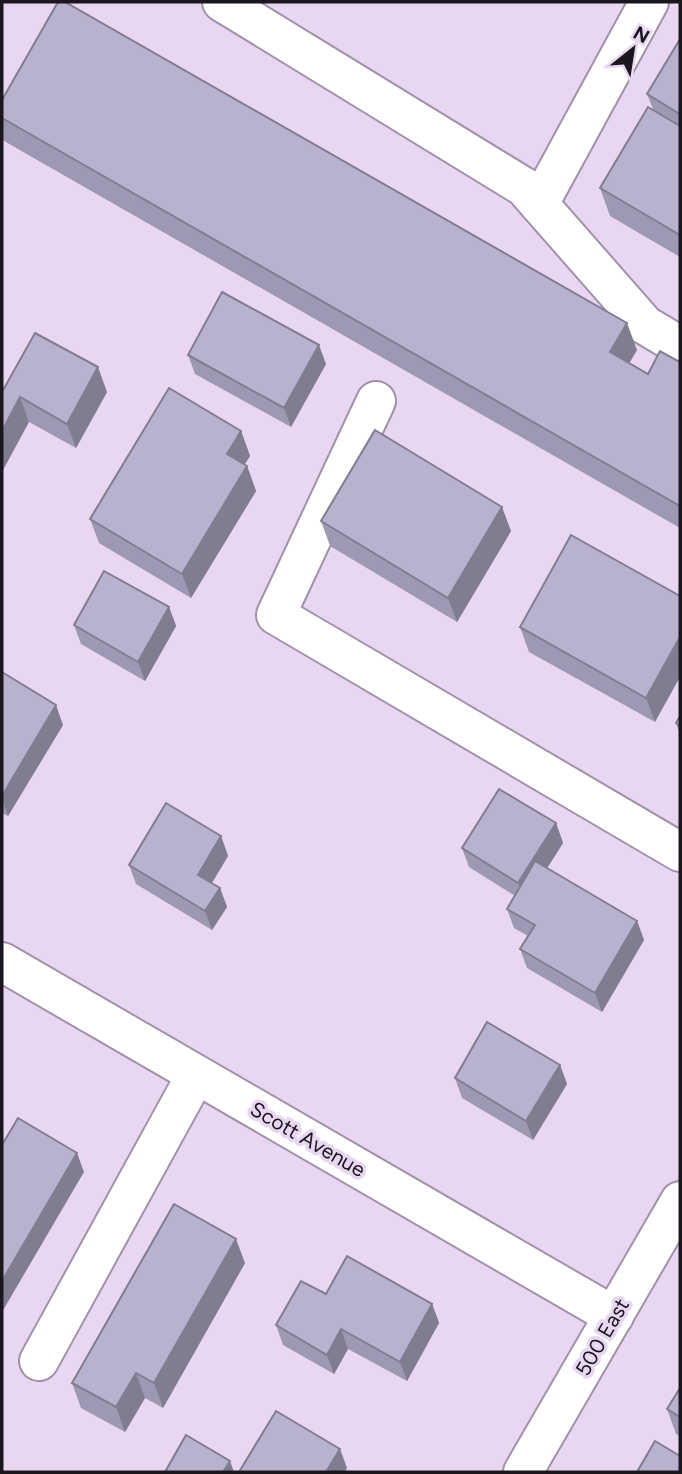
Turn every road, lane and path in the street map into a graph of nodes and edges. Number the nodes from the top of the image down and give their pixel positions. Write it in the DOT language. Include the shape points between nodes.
graph roads {
  1 [pos="222,2"];
  2 [pos="649,2"];
  3 [pos="539,204"];
  4 [pos="680,346"];
  5 [pos="376,401"];
  6 [pos="680,852"];
  7 [pos="2,962"];
  8 [pos="196,1075"];
  9 [pos="680,1201"];
  10 [pos="614,1316"];
  11 [pos="39,1361"];
  12 [pos="523,1472"];
  1 -- 3 [label="street" via="524,187"];
  2 -- 3 [label="street"];
  3 -- 4 [label="street" via="645,326"];
  5 -- 6 [label="street" via="276,615"];
  7 -- 8 [label="street, Scott Avenue"];
  8 -- 10 [label="street, Scott Avenue"];
  8 -- 11 [label="street"];
  9 -- 10 [label="street, 500 East"];
  10 -- 12 [label="street, 500 East"];
}
